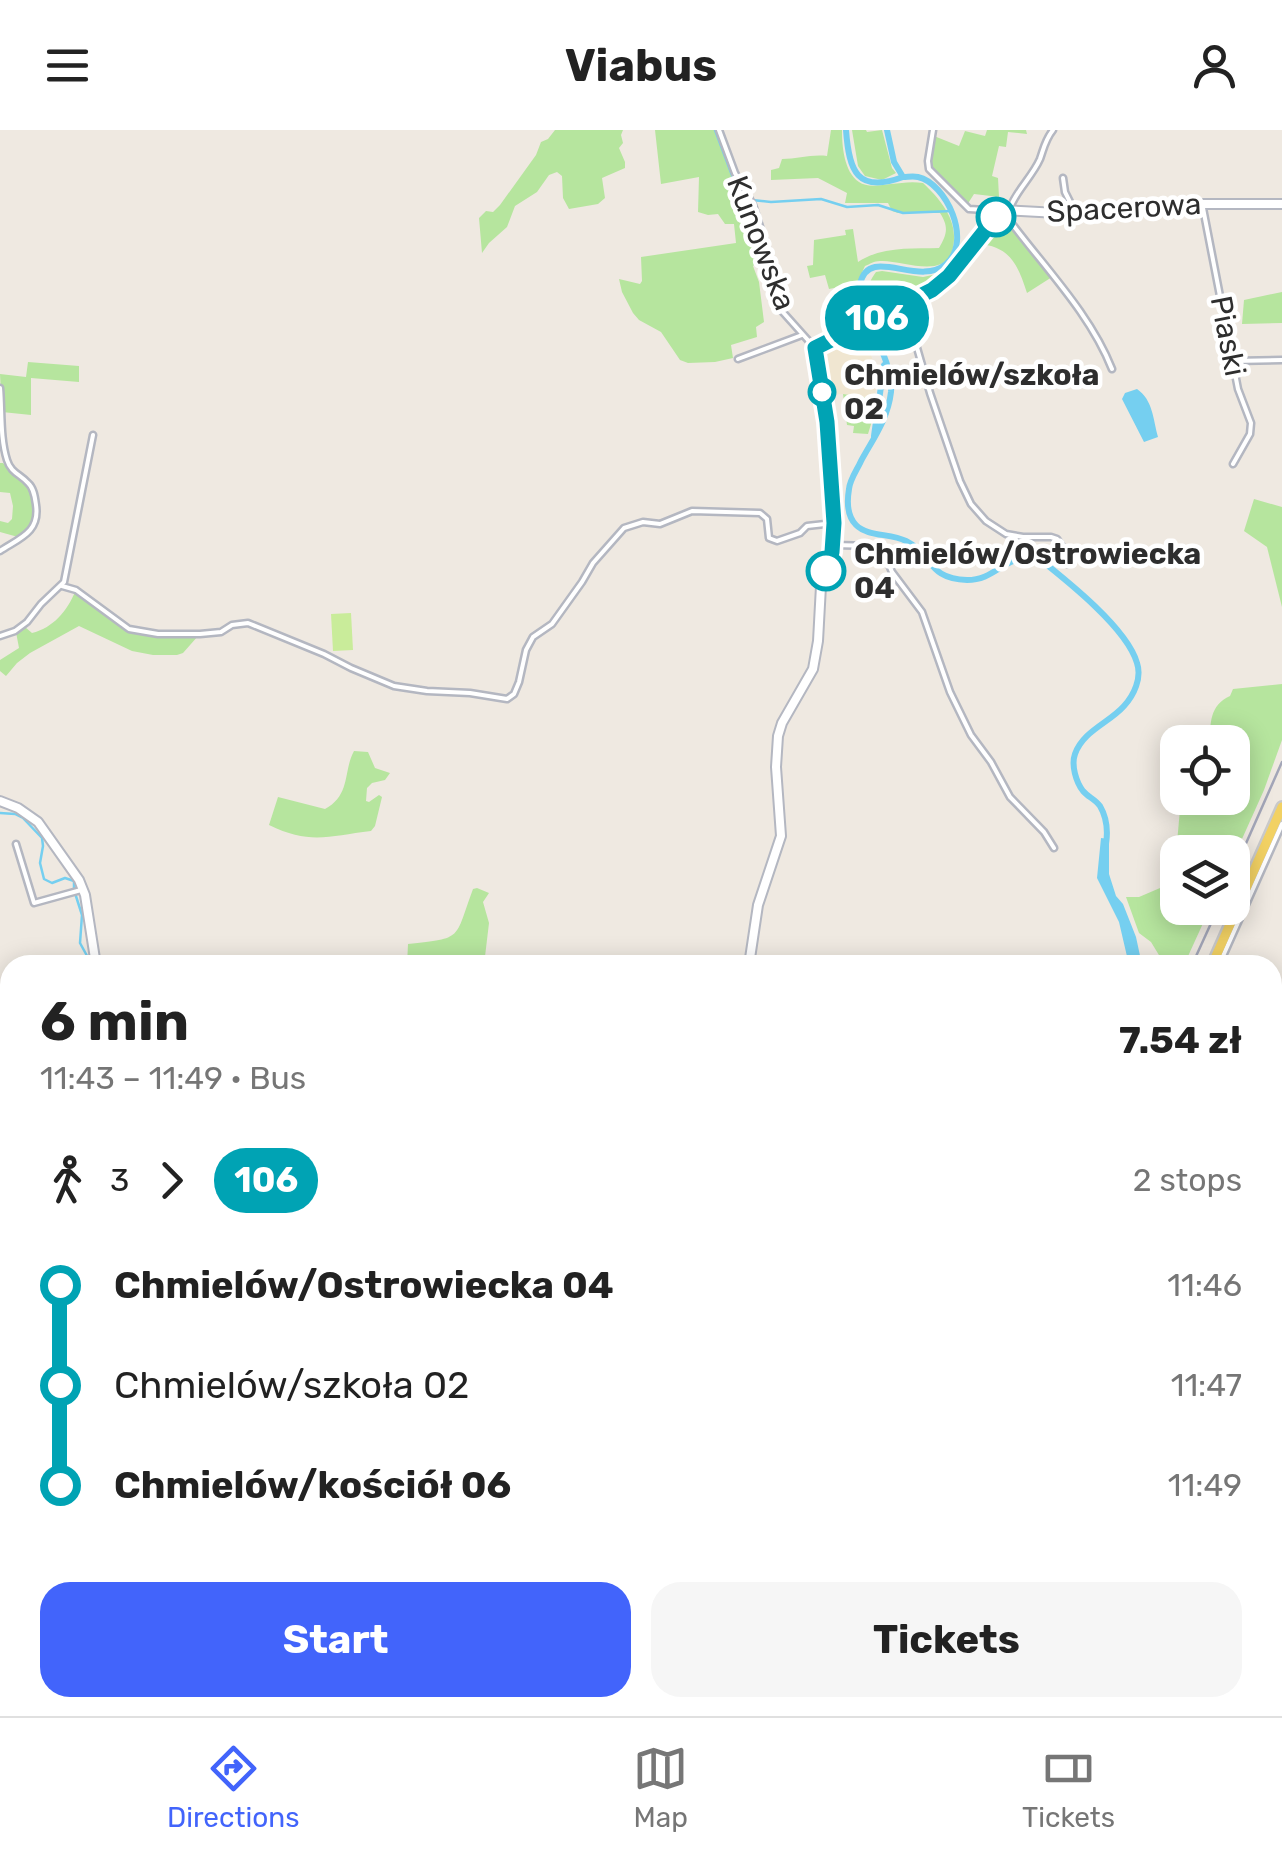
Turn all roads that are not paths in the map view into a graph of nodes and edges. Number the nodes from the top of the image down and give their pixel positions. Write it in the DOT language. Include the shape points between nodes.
graph roads {
  1 [pos="933,130"];
  2 [pos="1053,130"];
  3 [pos="721,132"];
  4 [pos="1063,178"];
  5 [pos="1202,203"];
  6 [pos="1282,204"];
  7 [pos="1006,210"];
  8 [pos="1075,212"];
  9 [pos="904,305"];
  10 [pos="802,335"];
  11 [pos="815,348"];
  12 [pos="738,359"];
  13 [pos="1282,360"];
  14 [pos="1233,361"];
  15 [pos="1112,369"];
  16 [pos="0,388"];
  17 [pos="93,435"];
  18 [pos="1233,464"];
  19 [pos="834,523"];
  20 [pos="833,544"];
  21 [pos="0,551"];
  22 [pos="1067,564"];
  23 [pos="62,586"];
  24 [pos="0,636"];
  25 [pos="0,801"];
  26 [pos="1282,807"];
  27 [pos="1282,824"];
  28 [pos="16,844"];
  29 [pos="1054,848"];
  30 [pos="77,891"];
  31 [pos="94,955"];
  32 [pos="750,955"];
  33 [pos="1219,955"];
  34 [pos="1220,955"];
  35 [pos="1282,1572"];
  36 [pos="1282,1579"];
  1 -- 7 [label="street" via="930,171 969,209"];
  2 -- 7 [label="street"];
  3 -- 10 [label="street, Kunowska" via="751,199 781,310"];
  4 -- 8 [label="street"];
  5 -- 6 [label="street, Spacerowa"];
  5 -- 8 [label="street, Spacerowa"];
  5 -- 14 [label="street, Piaski"];
  7 -- 8 [label="street, Spacerowa"];
  7 -- 9 [label="street" via="949,276"];
  7 -- 15 [label="street"];
  9 -- 11 [label="street"];
  9 -- 22 [label="street" via="971,504 1006,534 1057,539"];
  10 -- 11 [label="street, Kunowska"];
  10 -- 12 [label="street"];
  11 -- 19 [label="street"];
  13 -- 14 [label="street"];
  14 -- 18 [label="street, Piaski" via="1252,428"];
  16 -- 21 [label="street" via="7,460 30,485 37,516 31,530"];
  17 -- 23 [label="street"];
  19 -- 20 [label="street"];
  19 -- 23 [label="street" via="814,524 777,542 760,513 692,511 629,525 593,562 556,620 533,637 508,698 394,686 248,622 200,634 130,629"];
  20 -- 29 [label="street" via="876,546 884,553 922,612 970,735"];
  20 -- 32 [label="street" via="812,669 778,736 781,836"];
  23 -- 24 [label="street" via="26,622"];
  25 -- 30 [label="street" via="38,822 76,874"];
  26 -- 33 [label="main road"];
  27 -- 34 [label="street"];
  28 -- 30 [label="street" via="33,902"];
  30 -- 31 [label="street"];
  35 -- 36 [label="street"];
}
